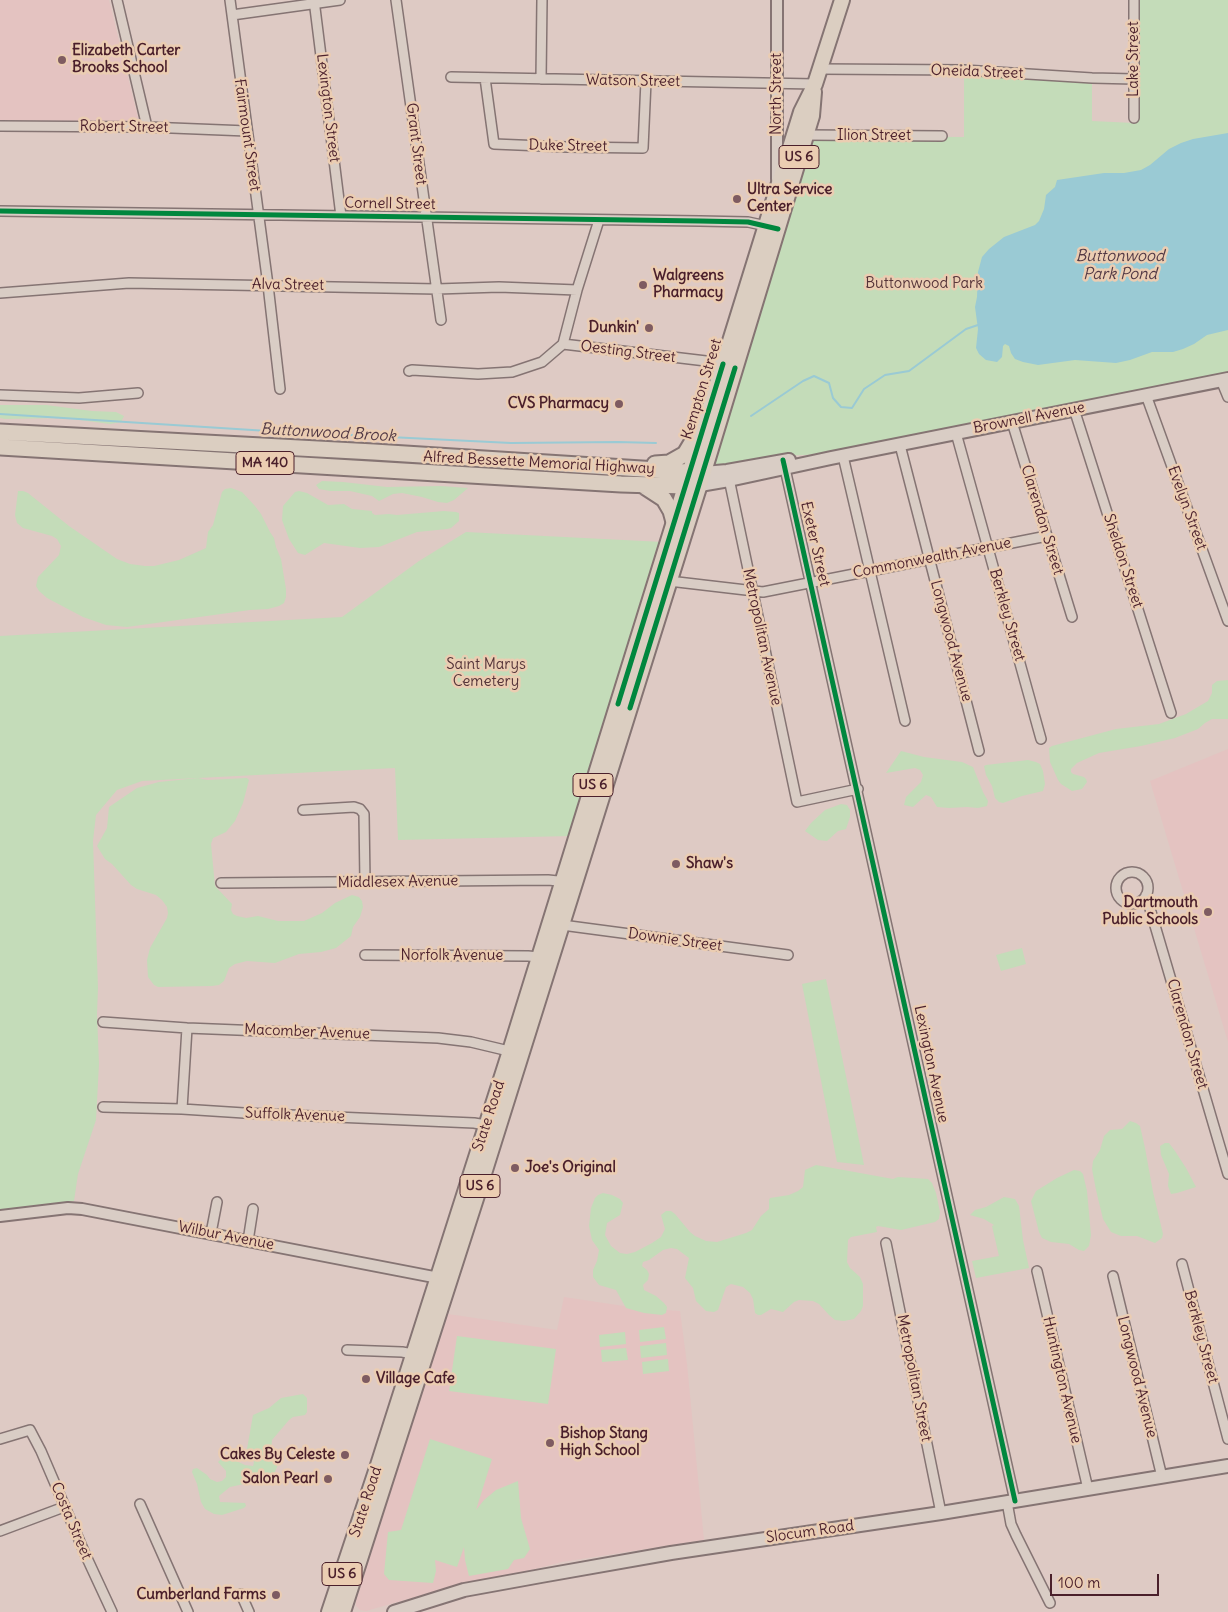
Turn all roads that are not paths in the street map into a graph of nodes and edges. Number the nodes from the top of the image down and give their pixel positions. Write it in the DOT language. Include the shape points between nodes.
graph roads {
  1 [pos="117,0"];
  2 [pos="230,0"];
  3 [pos="340,0"];
  4 [pos="396,0"];
  5 [pos="542,0"];
  6 [pos="777,0"];
  7 [pos="842,0"];
  8 [pos="1134,0"];
  9 [pos="314,2"];
  10 [pos="232,15"];
  11 [pos="820,69"];
  12 [pos="451,77"];
  13 [pos="486,78"];
  14 [pos="1134,78"];
  15 [pos="541,79"];
  16 [pos="646,82"];
  17 [pos="778,83"];
  18 [pos="815,84"];
  19 [pos="1134,118"];
  20 [pos="0,126"];
  21 [pos="147,127"];
  22 [pos="247,131"];
  23 [pos="806,135"];
  24 [pos="942,136"];
  25 [pos="793,156"];
  26 [pos="777,189"];
  27 [pos="0,211"];
  28 [pos="258,215"];
  29 [pos="341,216"];
  30 [pos="426,217"];
  31 [pos="599,220"];
  32 [pos="772,227"];
  33 [pos="268,285"];
  34 [pos="437,288"];
  35 [pos="577,290"];
  36 [pos="0,293"];
  37 [pos="441,320"];
  38 [pos="563,344"];
  39 [pos="729,366"];
  40 [pos="408,371"];
  41 [pos="1226,378"];
  42 [pos="280,389"];
  43 [pos="138,393"];
  44 [pos="0,395"];
  45 [pos="1146,395"];
  46 [pos="1228,397"];
  47 [pos="1074,409"];
  48 [pos="706,419"];
  49 [pos="1012,422"];
  50 [pos="0,432"];
  51 [pos="956,433"];
  52 [pos="900,444"];
  53 [pos="0,447"];
  54 [pos="837,457"];
  55 [pos="570,465"];
  56 [pos="784,465"];
  57 [pos="728,476"];
  58 [pos="694,479"];
  59 [pos="644,486"];
  60 [pos="674,522"];
  61 [pos="1047,536"];
  62 [pos="988,547"];
  63 [pos="929,559"];
  64 [pos="870,570"];
  65 [pos="669,581"];
  66 [pos="811,582"];
  67 [pos="753,591"];
  68 [pos="1072,617"];
  69 [pos="1228,621"];
  70 [pos="823,632"];
  71 [pos="624,706"];
  72 [pos="1171,713"];
  73 [pos="905,720"];
  74 [pos="1041,739"];
  75 [pos="979,751"];
  76 [pos="858,790"];
  77 [pos="303,810"];
  78 [pos="365,882"];
  79 [pos="221,883"];
  80 [pos="569,883"];
  81 [pos="1146,895"];
  82 [pos="562,925"];
  83 [pos="365,955"];
  84 [pos="788,955"];
  85 [pos="539,957"];
  86 [pos="103,1022"];
  87 [pos="186,1028"];
  88 [pos="515,1053"];
  89 [pos="103,1108"];
  90 [pos="182,1109"];
  91 [pos="486,1125"];
  92 [pos="1228,1174"];
  93 [pos="217,1202"];
  94 [pos="253,1209"];
  95 [pos="0,1216"];
  96 [pos="211,1233"];
  97 [pos="248,1241"];
  98 [pos="886,1243"];
  99 [pos="1182,1264"];
  100 [pos="1037,1271"];
  101 [pos="1112,1276"];
  102 [pos="444,1279"];
  103 [pos="347,1350"];
  104 [pos="413,1354"];
  105 [pos="0,1439"];
  106 [pos="1228,1439"];
  107 [pos="1228,1466"];
  108 [pos="1162,1477"];
  109 [pos="1088,1489"];
  110 [pos="1011,1502"];
  111 [pos="140,1504"];
  112 [pos="64,1507"];
  113 [pos="941,1513"];
  114 [pos="0,1530"];
  115 [pos="241,1594"];
  116 [pos="1050,1603"];
  117 [pos="407,1610"];
  118 [pos="112,1612"];
  119 [pos="188,1612"];
  120 [pos="249,1612"];
  121 [pos="329,1612"];
  122 [pos="343,1612"];
  123 [pos="394,1612"];
  1 -- 21 [label="street"];
  2 -- 10 [label="street, Fairmount Street"];
  3 -- 9 [label="street"];
  4 -- 30 [label="street, Grant Street"];
  5 -- 15 [label="street"];
  6 -- 17 [label="street, North Street"];
  7 -- 11 [label="main road, Kempton Street / US 6"];
  8 -- 14 [label="street, Lake Street"];
  9 -- 10 [label="street"];
  9 -- 29 [label="street, Lexington Street"];
  10 -- 22 [label="street, Fairmount Street"];
  11 -- 14 [label="street, Oneida Street" via="964,70"];
  11 -- 18 [label="main road, Kempton Street / US 6"];
  12 -- 13 [label="street, Watson Street"];
  13 -- 15 [label="street, Watson Street"];
  13 -- 16 [label="street, Duke Street" via="494,144 577,147 643,148"];
  14 -- 19 [label="street, Lake Street"];
  15 -- 16 [label="street, Watson Street"];
  16 -- 17 [label="street, Watson Street"];
  17 -- 18 [label="street, Watson Street"];
  17 -- 26 [label="street, North Street"];
  18 -- 23 [label="main road, Kempton Street / US 6" via="812,116"];
  18 -- 25 [label="main road, Kempton Street / US 6" via="801,112"];
  20 -- 21 [label="street, Robert Street"];
  21 -- 22 [label="street, Robert Street"];
  22 -- 28 [label="street, Fairmount Street"];
  23 -- 24 [label="street, Ilion Street"];
  23 -- 25 [label="main road, Kempton Street / US 6"];
  25 -- 26 [label="main road, Kempton Street / US 6"];
  25 -- 32 [label="main road, Kempton Street / US 6"];
  26 -- 32 [label="main road, Kempton Street / US 6"];
  27 -- 28 [label="street, Cornell Street"];
  28 -- 29 [label="street, Cornell Street"];
  28 -- 33 [label="street, Fairmount Street"];
  29 -- 30 [label="street, Cornell Street"];
  30 -- 31 [label="street, Cornell Street"];
  30 -- 34 [label="street, Grant Street"];
  31 -- 32 [label="street, Cornell Street" via="748,222"];
  31 -- 35 [label="street"];
  32 -- 39 [label="main road, Kempton Street / US 6"];
  33 -- 34 [label="street, Alva Street"];
  33 -- 36 [label="street, Alva Street" via="129,283"];
  33 -- 42 [label="street, Fairmount Street"];
  34 -- 35 [label="street, Alva Street"];
  34 -- 37 [label="street, Grant Street"];
  35 -- 38 [label="street"];
  38 -- 39 [label="street, Oesting Street"];
  38 -- 40 [label="street, Oesting Street" via="542,362 512,372"];
  39 -- 48 [label="main road, Kempton Street / US 6"];
  39 -- 58 [label="main road, Kempton Street / US 6"];
  41 -- 45 [label="main road, Brownell Avenue"];
  41 -- 46 [label="street"];
  43 -- 44 [label="street" via="74,398"];
  45 -- 47 [label="main road, Brownell Avenue"];
  45 -- 69 [label="street, Evelyn Street"];
  47 -- 49 [label="main road, Brownell Avenue"];
  47 -- 72 [label="street, Sheldon Street"];
  48 -- 55 [label="highway" via="685,454 668,463 617,461"];
  48 -- 58 [label="main road, Kempton Street / US 6"];
  49 -- 51 [label="main road, Brownell Avenue"];
  49 -- 61 [label="street, Clarendon Street"];
  50 -- 55 [label="highway, Alfred Bessette Memorial Highway / MA 140"];
  51 -- 52 [label="main road, Brownell Avenue"];
  51 -- 62 [label="street, Berkley Street"];
  52 -- 54 [label="main road, Brownell Avenue"];
  52 -- 63 [label="street, Longwood Avenue"];
  53 -- 59 [label="highway, Alfred Bessette Memorial Highway / MA 140"];
  54 -- 56 [label="main road, Brownell Avenue"];
  54 -- 64 [label="street"];
  55 -- 58 [label="highway, Alfred Bessette Memorial Highway / MA 140"];
  56 -- 57 [label="main road, Brownell Avenue"];
  56 -- 66 [label="street, Exeter Street"];
  57 -- 58 [label="main road, Brownell Avenue"];
  57 -- 67 [label="street, Metropolitan Avenue"];
  58 -- 59 [label="highway, Alfred Bessette Memorial Highway / MA 140"];
  58 -- 60 [label="main road, Kempton Street / US 6"];
  58 -- 65 [label="main road, Kempton Street / US 6"];
  59 -- 60 [label="highway" via="664,499"];
  60 -- 71 [label="main road, Kempton Street / US 6"];
  61 -- 62 [label="street, Commonwealth Avenue"];
  61 -- 68 [label="street, Clarendon Street"];
  62 -- 63 [label="street, Commonwealth Avenue"];
  62 -- 74 [label="street, Berkley Street"];
  63 -- 64 [label="street, Commonwealth Avenue"];
  63 -- 75 [label="street, Longwood Avenue"];
  64 -- 66 [label="street, Commonwealth Avenue"];
  64 -- 73 [label="street"];
  65 -- 67 [label="street, Commonwealth Avenue"];
  65 -- 71 [label="main road, Kempton Street / US 6"];
  66 -- 67 [label="street, Commonwealth Avenue"];
  66 -- 70 [label="street, Exeter Street"];
  67 -- 76 [label="street, Metropolitan Avenue" via="797,802"];
  70 -- 76 [label="street, Lexington Avenue"];
  71 -- 80 [label="main road, State Road / US 6"];
  76 -- 110 [label="street, Lexington Avenue"];
  77 -- 78 [label="street" via="360,809 364,814"];
  78 -- 79 [label="street, Middlesex Avenue"];
  78 -- 80 [label="street, Middlesex Avenue" via="548,880"];
  80 -- 82 [label="main road, State Road / US 6"];
  80 -- 85 [label="main road, State Road / US 6"];
  81 -- 92 [label="street, Clarendon Street"];
  82 -- 84 [label="street, Downie Street"];
  82 -- 88 [label="main road, State Road / US 6"];
  83 -- 85 [label="street, Norfolk Avenue"];
  85 -- 88 [label="main road, State Road / US 6"];
  86 -- 87 [label="street, Macomber Avenue"];
  87 -- 88 [label="street, Macomber Avenue" via="438,1038"];
  87 -- 90 [label="street"];
  88 -- 91 [label="main road, State Road / US 6"];
  88 -- 102 [label="main road, State Road / US 6"];
  89 -- 90 [label="street, Suffolk Avenue"];
  90 -- 91 [label="street, Suffolk Avenue"];
  91 -- 102 [label="main road, State Road / US 6"];
  93 -- 96 [label="street"];
  94 -- 97 [label="street"];
  95 -- 96 [label="street, Wilbur Avenue" via="68,1208"];
  96 -- 97 [label="street, Wilbur Avenue"];
  97 -- 102 [label="street, Wilbur Avenue"];
  98 -- 113 [label="street, Metropolitan Street"];
  99 -- 106 [label="street, Berkley Street"];
  100 -- 109 [label="street, Huntington Avenue"];
  101 -- 108 [label="street, Longwood Avenue"];
  102 -- 104 [label="main road, State Road / US 6"];
  102 -- 122 [label="main road, State Road / US 6"];
  103 -- 104 [label="street"];
  104 -- 121 [label="main road, State Road / US 6"];
  105 -- 112 [label="street, Costa Street" via="30,1430"];
  107 -- 108 [label="main road, Slocum Road"];
  108 -- 109 [label="main road, Slocum Road"];
  109 -- 110 [label="main road, Slocum Road"];
  110 -- 113 [label="main road, Slocum Road"];
  110 -- 116 [label="street, Lexington Avenue" via="1011,1524"];
  111 -- 119 [label="street"];
  112 -- 114 [label="street"];
  112 -- 118 [label="street, Costa Street"];
  113 -- 117 [label="main road, Slocum Road" via="541,1576 464,1590"];
  115 -- 120 [label="street"];
  117 -- 123 [label="main road, Slocum Road"];
}
